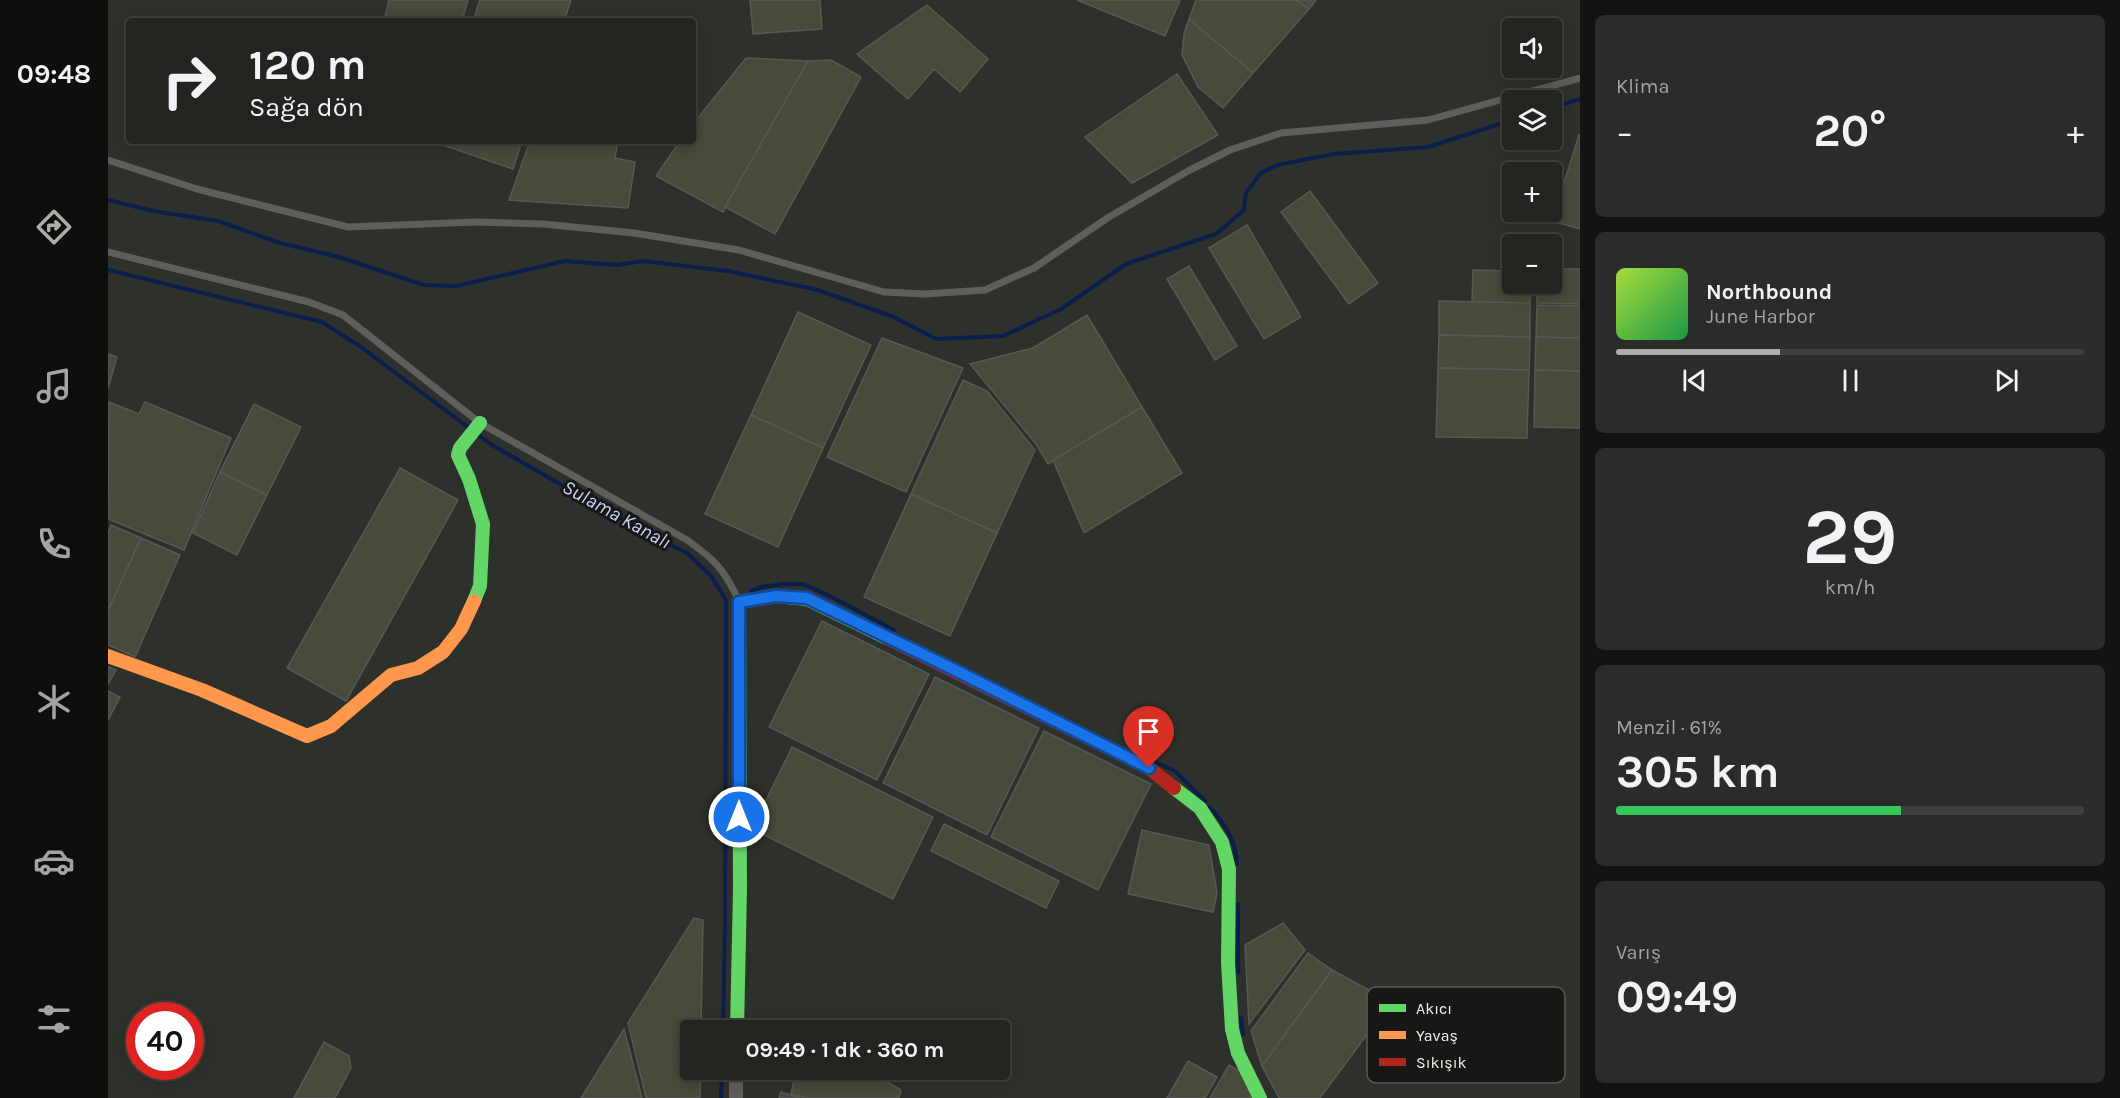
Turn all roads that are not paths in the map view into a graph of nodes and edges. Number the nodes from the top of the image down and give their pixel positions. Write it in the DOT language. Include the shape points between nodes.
graph roads {
  1 [pos="1580,78"];
  2 [pos="108,160"];
  3 [pos="108,252"];
  4 [pos="480,423"];
  5 [pos="739,602"];
  6 [pos="108,656"];
  7 [pos="737,1020"];
  8 [pos="736,1080"];
  9 [pos="736,1098"];
  10 [pos="1260,1098"];
  1 -- 2 [label="lane" via="1428,120 1281,133 1230,150 1188,171 1109,217 1034,268 985,290 925,294 884,292 740,250 634,233 475,222 348,227 197,189"];
  3 -- 4 [label="lane" via="309,302 343,315"];
  4 -- 5 [label="lane" via="687,540 712,558"];
  4 -- 6 [label="street" via="458,455 483,524 480,586 461,628 443,652 418,668 392,675 331,726 307,736 202,690"];
  5 -- 7 [label="street"];
  5 -- 10 [label="street" via="776,596 807,598 1149,768 1200,808 1222,842 1229,868 1232,1029 1238,1053"];
  8 -- 9 [label="street"];
}
